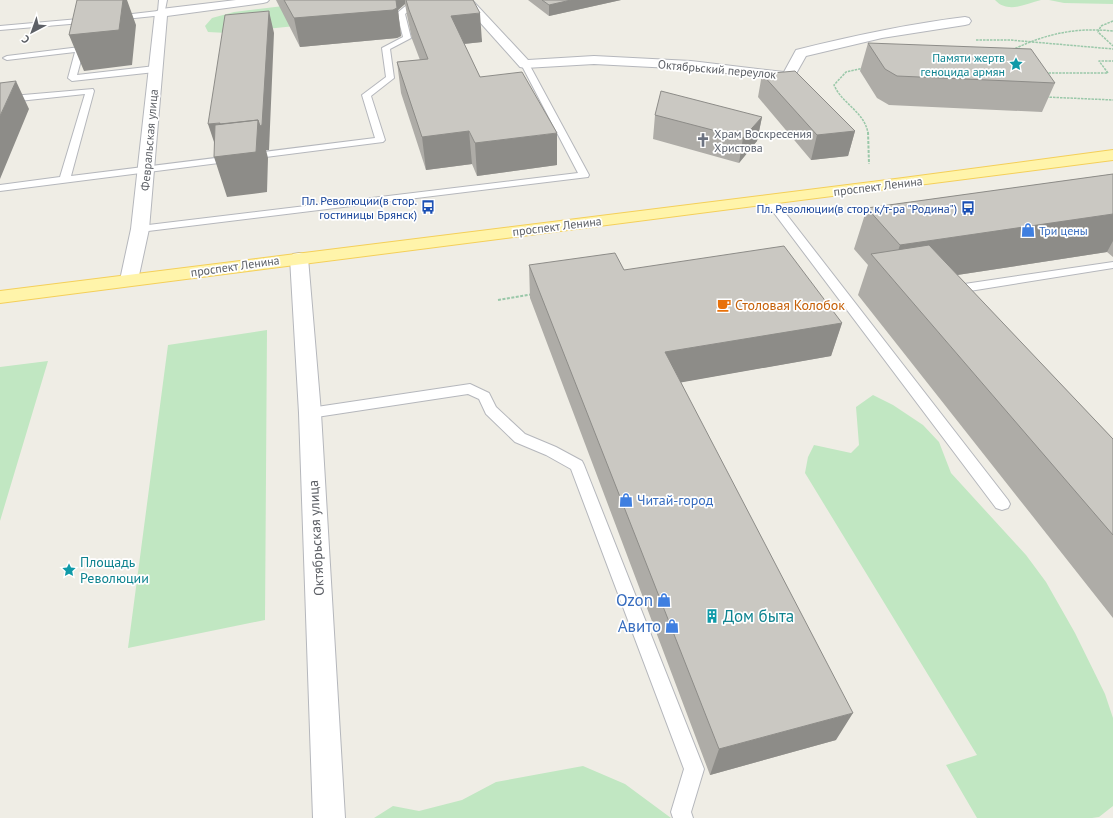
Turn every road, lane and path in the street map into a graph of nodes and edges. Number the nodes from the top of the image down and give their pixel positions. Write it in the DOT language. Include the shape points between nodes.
graph roads {
  1 [pos="263,0"];
  2 [pos="418,0"];
  3 [pos="466,0"];
  4 [pos="162,7"];
  5 [pos="964,21"];
  6 [pos="1113,21"];
  7 [pos="0,28"];
  8 [pos="1099,29"];
  9 [pos="1113,31"];
  10 [pos="976,40"];
  11 [pos="1027,42"];
  12 [pos="1113,46"];
  13 [pos="1113,49"];
  14 [pos="1009,51"];
  15 [pos="7,58"];
  16 [pos="1113,61"];
  17 [pos="525,64"];
  18 [pos="865,68"];
  19 [pos="156,69"];
  20 [pos="1044,73"];
  21 [pos="1039,97"];
  22 [pos="0,100"];
  23 [pos="1113,100"];
  24 [pos="1113,155"];
  25 [pos="869,168"];
  26 [pos="146,170"];
  27 [pos="65,179"];
  28 [pos="0,188"];
  29 [pos="769,199"];
  30 [pos="140,229"];
  31 [pos="299,258"];
  32 [pos="1113,265"];
  33 [pos="129,280"];
  34 [pos="948,291"];
  35 [pos="536,294"];
  36 [pos="0,297"];
  37 [pos="498,300"];
  38 [pos="310,413"];
  39 [pos="1002,504"];
  40 [pos="329,818"];
  41 [pos="683,818"];
  1 -- 4 [label="street"];
  2 -- 26 [label="lane" via="401,13 408,38 386,48 390,78 366,95 380,140"];
  3 -- 17 [label="street"];
  4 -- 7 [label="lane" via="99,19"];
  4 -- 19 [label="street, Февральская улица"];
  5 -- 17 [label="street, Октябрьский переулок" via="849,40 801,54 788,76 691,65 594,60"];
  6 -- 8 [label="path"];
  8 -- 9 [label="path"];
  8 -- 11 [label="path" via="1066,30"];
  8 -- 12 [label="path" via="1098,32"];
  10 -- 11 [label="path"];
  11 -- 13 [label="path"];
  11 -- 14 [label="path"];
  15 -- 19 [label="lane" via="80,49 72,78"];
  16 -- 20 [label="path" via="1099,61 1108,73"];
  17 -- 30 [label="lane" via="584,175"];
  18 -- 25 [label="path" via="842,73 834,85 838,94 864,119 870,138"];
  19 -- 26 [label="street, Февральская улица"];
  21 -- 23 [label="path"];
  22 -- 27 [label="lane" via="90,91"];
  24 -- 29 [label="main road, проспект Ленина"];
  26 -- 27 [label="lane"];
  26 -- 30 [label="street, Февральская улица"];
  27 -- 28 [label="lane"];
  29 -- 31 [label="main road, проспект Ленина"];
  29 -- 39 [label="lane"];
  30 -- 33 [label="street, Февральская улица"];
  31 -- 33 [label="main road, проспект Ленина"];
  31 -- 38 [label="street, Октябрьская улица"];
  32 -- 34 [label="lane"];
  33 -- 36 [label="main road, проспект Ленина"];
  35 -- 37 [label="path"];
  38 -- 40 [label="street, Октябрьская улица"];
  38 -- 41 [label="lane" via="470,389 484,396 491,410 520,438 551,450 578,465 694,769 681,812"];
}
